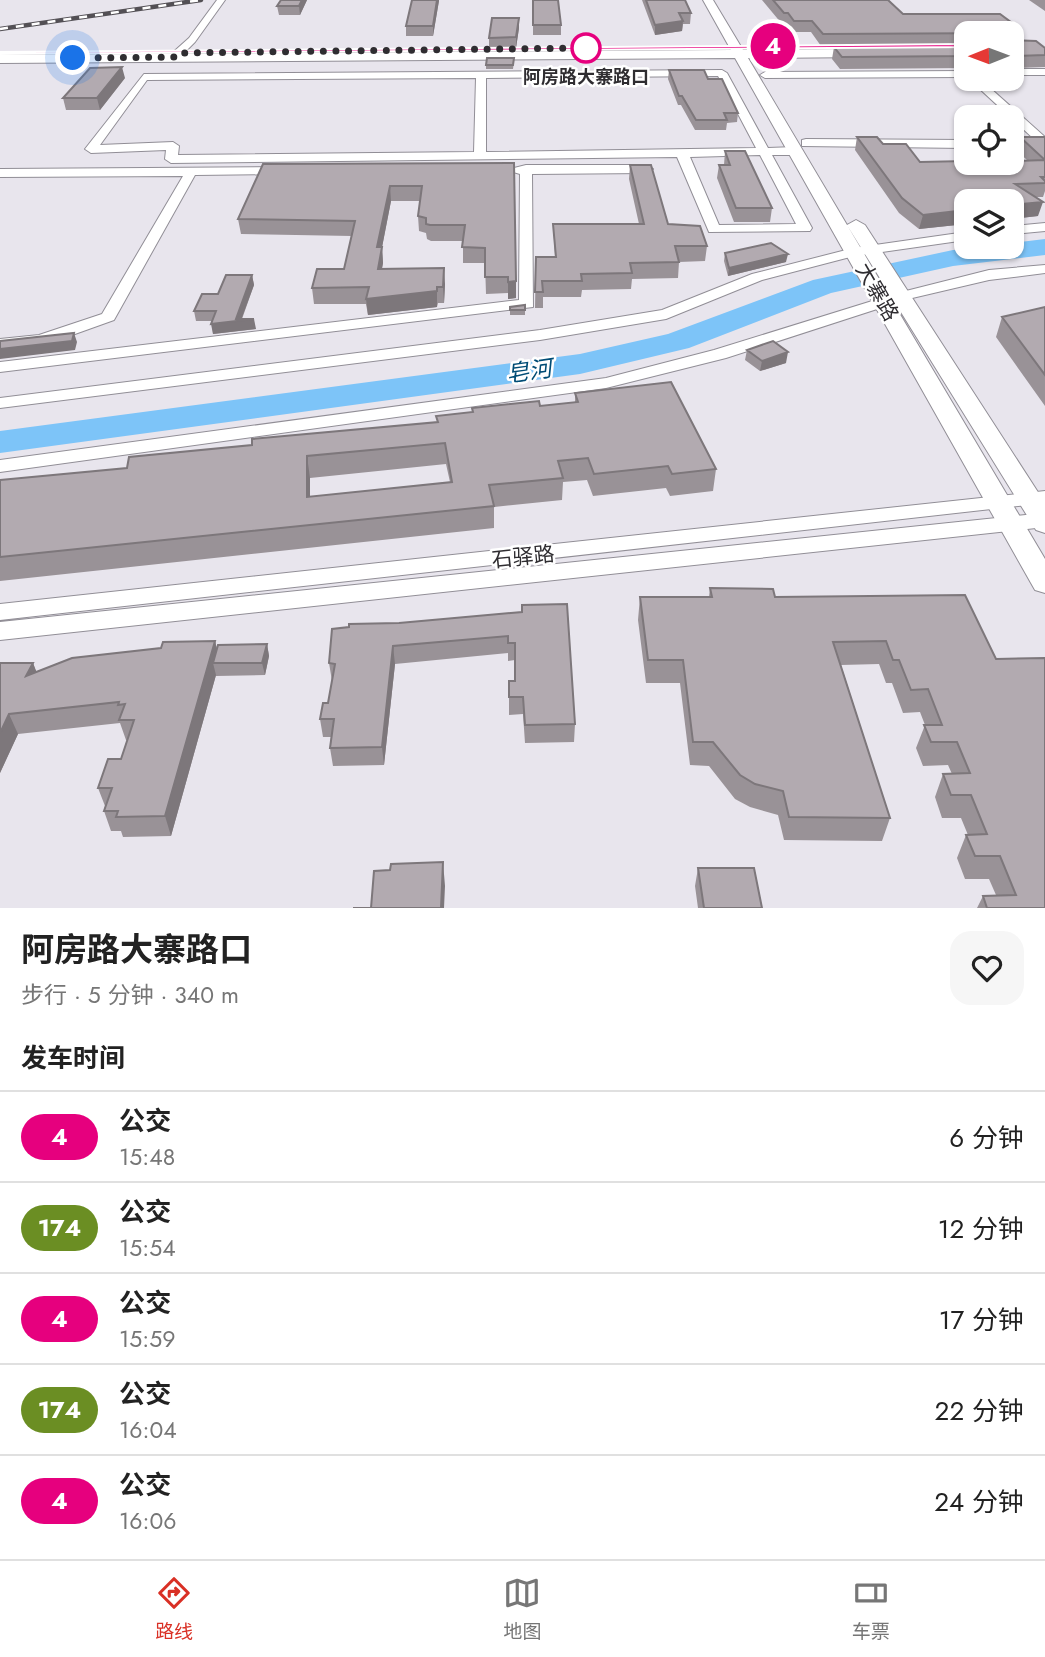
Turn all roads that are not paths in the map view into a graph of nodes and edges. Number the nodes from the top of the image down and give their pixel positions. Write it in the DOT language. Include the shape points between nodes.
graph roads {
  1 [pos="221,0"];
  2 [pos="708,0"];
  3 [pos="719,0"];
  4 [pos="954,48"];
  5 [pos="743,50"];
  6 [pos="176,55"];
  7 [pos="0,57"];
  8 [pos="1024,68"];
  9 [pos="1024,72"];
  10 [pos="1028,72"];
  11 [pos="1045,72"];
  12 [pos="954,74"];
  13 [pos="481,75"];
  14 [pos="765,75"];
  15 [pos="987,91"];
  16 [pos="1045,143"];
  17 [pos="954,144"];
  18 [pos="1024,144"];
  19 [pos="800,147"];
  20 [pos="763,152"];
  21 [pos="682,153"];
  22 [pos="480,155"];
  23 [pos="526,169"];
  24 [pos="647,169"];
  25 [pos="456,170"];
  26 [pos="498,170"];
  27 [pos="191,172"];
  28 [pos="0,173"];
  29 [pos="1045,227"];
  30 [pos="1024,229"];
  31 [pos="954,238"];
  32 [pos="865,254"];
  33 [pos="1045,269"];
  34 [pos="889,293"];
  35 [pos="0,344"];
  36 [pos="0,367"];
  37 [pos="0,403"];
  38 [pos="0,466"];
  39 [pos="1041,512"];
  40 [pos="1005,513"];
  41 [pos="1045,583"];
  42 [pos="0,612"];
  43 [pos="0,631"];
  1 -- 6 [label="street"];
  2 -- 5 [label="main road, 大寨路"];
  3 -- 5 [label="main road, 大寨路"];
  4 -- 5 [label="main road"];
  5 -- 6 [label="main road"];
  5 -- 14 [label="main road, 大寨路"];
  5 -- 19 [label="main road, 大寨路"];
  6 -- 7 [label="main road"];
  8 -- 10 [label="street"];
  9 -- 10 [label="street"];
  10 -- 11 [label="street"];
  12 -- 14 [label="street"];
  13 -- 20 [label="street" via="722,73"];
  13 -- 22 [label="street"];
  13 -- 22 [label="street" via="144,77 91,149 173,146 171,159"];
  14 -- 19 [label="main road, 大寨路"];
  15 -- 16 [label="street"];
  16 -- 18 [label="street"];
  17 -- 19 [label="street"];
  19 -- 20 [label="street"];
  19 -- 32 [label="main road, 大寨路"];
  20 -- 21 [label="street"];
  20 -- 21 [label="street" via="805,228 714,229"];
  21 -- 22 [label="street"];
  23 -- 24 [label="street"];
  23 -- 26 [label="street"];
  23 -- 36 [label="street" via="527,304"];
  25 -- 27 [label="street"];
  27 -- 28 [label="street"];
  27 -- 35 [label="street" via="108,317 41,340"];
  29 -- 30 [label="street"];
  31 -- 32 [label="street"];
  32 -- 34 [label="main road, 大寨路"];
  32 -- 37 [label="street" via="757,278 666,314 540,335"];
  33 -- 34 [label="street"];
  34 -- 38 [label="street" via="720,354 606,383"];
  34 -- 39 [label="main road, 大寨路"];
  34 -- 40 [label="main road, 大寨路"];
  39 -- 40 [label="street, 石驿路"];
  40 -- 41 [label="main road, 大寨路"];
  40 -- 42 [label="street, 石驿路"];
  40 -- 43 [label="street, 石驿路"];
}
